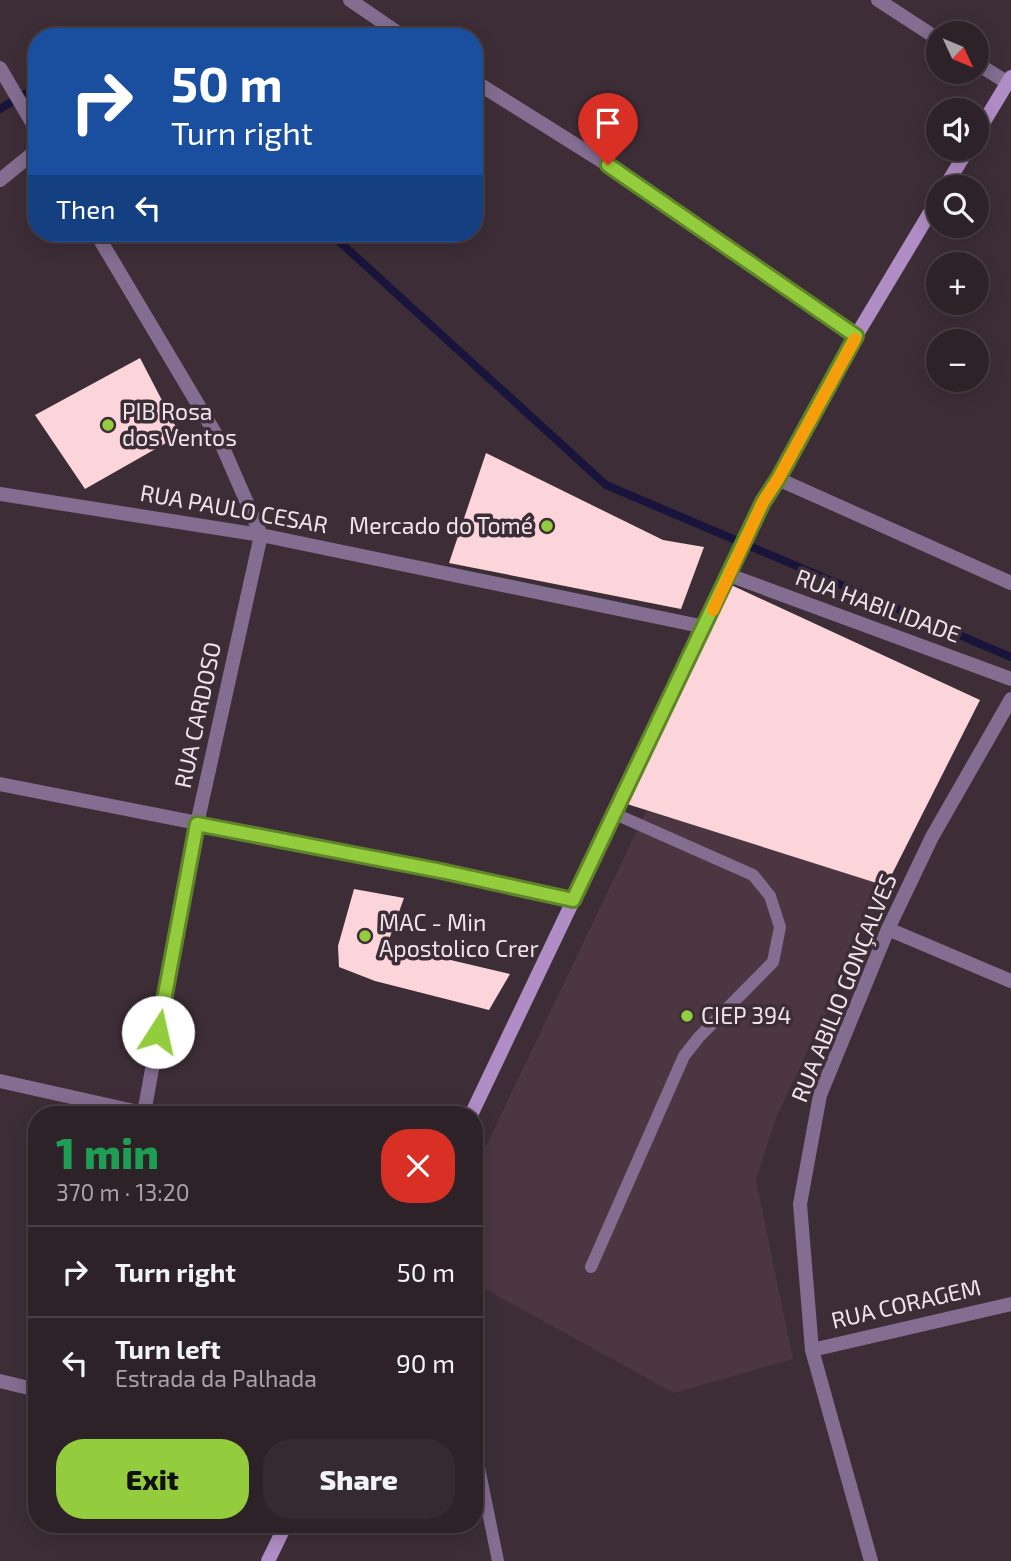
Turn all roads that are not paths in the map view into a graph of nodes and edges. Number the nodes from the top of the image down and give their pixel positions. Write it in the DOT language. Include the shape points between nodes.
graph roads {
  1 [pos="350,0"];
  2 [pos="878,0"];
  3 [pos="391,28"];
  4 [pos="926,30"];
  5 [pos="989,70"];
  6 [pos="3,75"];
  7 [pos="1009,80"];
  8 [pos="483,87"];
  9 [pos="989,113"];
  10 [pos="28,116"];
  11 [pos="28,157"];
  12 [pos="0,180"];
  13 [pos="926,219"];
  14 [pos="101,242"];
  15 [pos="856,336"];
  16 [pos="778,479"];
  17 [pos="0,494"];
  18 [pos="261,535"];
  19 [pos="731,571"];
  20 [pos="1011,583"];
  21 [pos="705,627"];
  22 [pos="1011,679"];
  23 [pos="1011,699"];
  24 [pos="0,784"];
  25 [pos="613,813"];
  26 [pos="197,824"];
  27 [pos="573,900"];
  28 [pos="888,929"];
  29 [pos="1011,981"];
  30 [pos="0,1081"];
  31 [pos="113,1106"];
  32 [pos="150,1106"];
  33 [pos="475,1106"];
  34 [pos="591,1267"];
  35 [pos="1011,1304"];
  36 [pos="812,1350"];
  37 [pos="0,1381"];
  38 [pos="28,1388"];
  39 [pos="483,1487"];
  40 [pos="282,1533"];
  41 [pos="268,1561"];
  42 [pos="498,1561"];
  43 [pos="871,1561"];
  1 -- 3 [label="street"];
  2 -- 4 [label="street"];
  5 -- 7 [label="street"];
  6 -- 10 [label="street"];
  7 -- 9 [label="main road"];
  8 -- 15 [label="street" via="608,165"];
  11 -- 12 [label="street"];
  13 -- 15 [label="main road"];
  14 -- 18 [label="street" via="220,443"];
  15 -- 16 [label="main road"];
  16 -- 19 [label="main road"];
  16 -- 20 [label="street"];
  17 -- 18 [label="street, RUA PAULO CESAR"];
  18 -- 21 [label="street, RUA PAULO CESAR"];
  18 -- 26 [label="street, RUA CARDOSO"];
  19 -- 21 [label="main road"];
  19 -- 22 [label="street, RUA HABILIDADE"];
  21 -- 25 [label="main road"];
  23 -- 28 [label="street, RUA ABILIO GONÇALVES" via="932,837"];
  24 -- 26 [label="street"];
  25 -- 27 [label="main road"];
  25 -- 34 [label="lane" via="752,875 770,896 780,927 773,962 684,1056"];
  26 -- 27 [label="street"];
  26 -- 32 [label="street, RUA CARDOSO"];
  27 -- 33 [label="main road"];
  28 -- 29 [label="street"];
  28 -- 36 [label="street, RUA ABILIO GONÇALVES" via="820,1095 810,1140 800,1204"];
  30 -- 31 [label="street"];
  35 -- 36 [label="street, RUA CORAGEM"];
  36 -- 43 [label="street, RUA ABILIO GONÇALVES"];
  37 -- 38 [label="street"];
  39 -- 42 [label="lane"];
  40 -- 41 [label="main road"];
}
